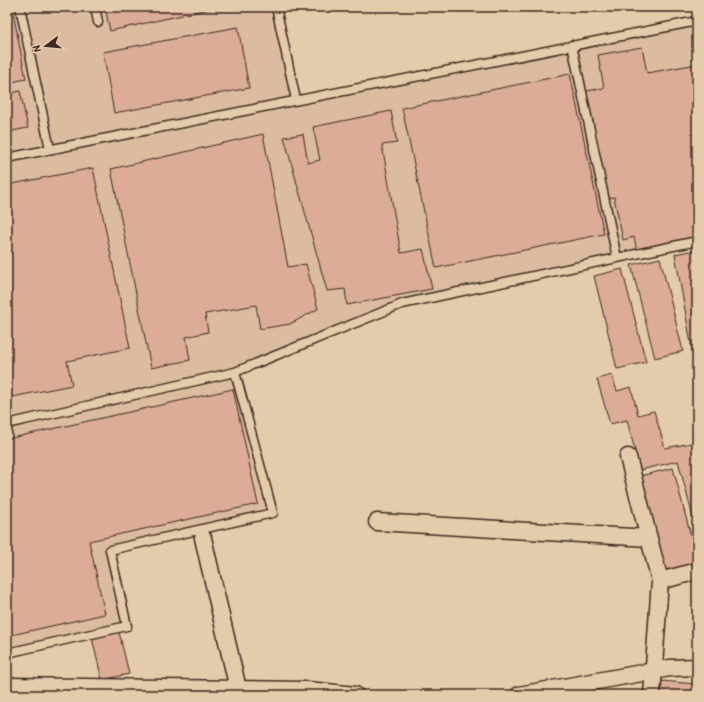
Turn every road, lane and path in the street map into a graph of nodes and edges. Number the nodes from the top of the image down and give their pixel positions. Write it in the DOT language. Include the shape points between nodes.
graph roads {
  1 [pos="20,7"];
  2 [pos="95,7"];
  3 [pos="276,7"];
  4 [pos="697,21"];
  5 [pos="98,22"];
  6 [pos="572,45"];
  7 [pos="296,100"];
  8 [pos="50,149"];
  9 [pos="7,158"];
  10 [pos="697,241"];
  11 [pos="617,258"];
  12 [pos="235,372"];
  13 [pos="7,424"];
  14 [pos="628,457"];
  15 [pos="377,522"];
  16 [pos="203,538"];
  17 [pos="649,538"];
  18 [pos="697,571"];
  19 [pos="660,581"];
  20 [pos="7,653"];
  21 [pos="697,667"];
  22 [pos="653,671"];
  23 [pos="7,686"];
  24 [pos="238,689"];
  25 [pos="355,695"];
  26 [pos="519,695"];
  27 [pos="652,695"];
  1 -- 8 [label="lane"];
  2 -- 5 [label="lane"];
  3 -- 7 [label="lane"];
  4 -- 6 [label="lane"];
  6 -- 7 [label="lane"];
  6 -- 11 [label="lane"];
  7 -- 8 [label="lane"];
  8 -- 9 [label="lane"];
  10 -- 11 [label="lane"];
  11 -- 12 [label="lane" via="402,304"];
  12 -- 13 [label="lane"];
  12 -- 20 [label="lane" via="273,513 110,550 127,626"];
  14 -- 17 [label="street"];
  15 -- 17 [label="street"];
  16 -- 24 [label="street"];
  17 -- 19 [label="street"];
  18 -- 19 [label="street"];
  19 -- 22 [label="street"];
  21 -- 22 [label="street"];
  22 -- 26 [label="street"];
  22 -- 27 [label="street"];
  23 -- 24 [label="street"];
  24 -- 25 [label="street" via="308,690"];
}
